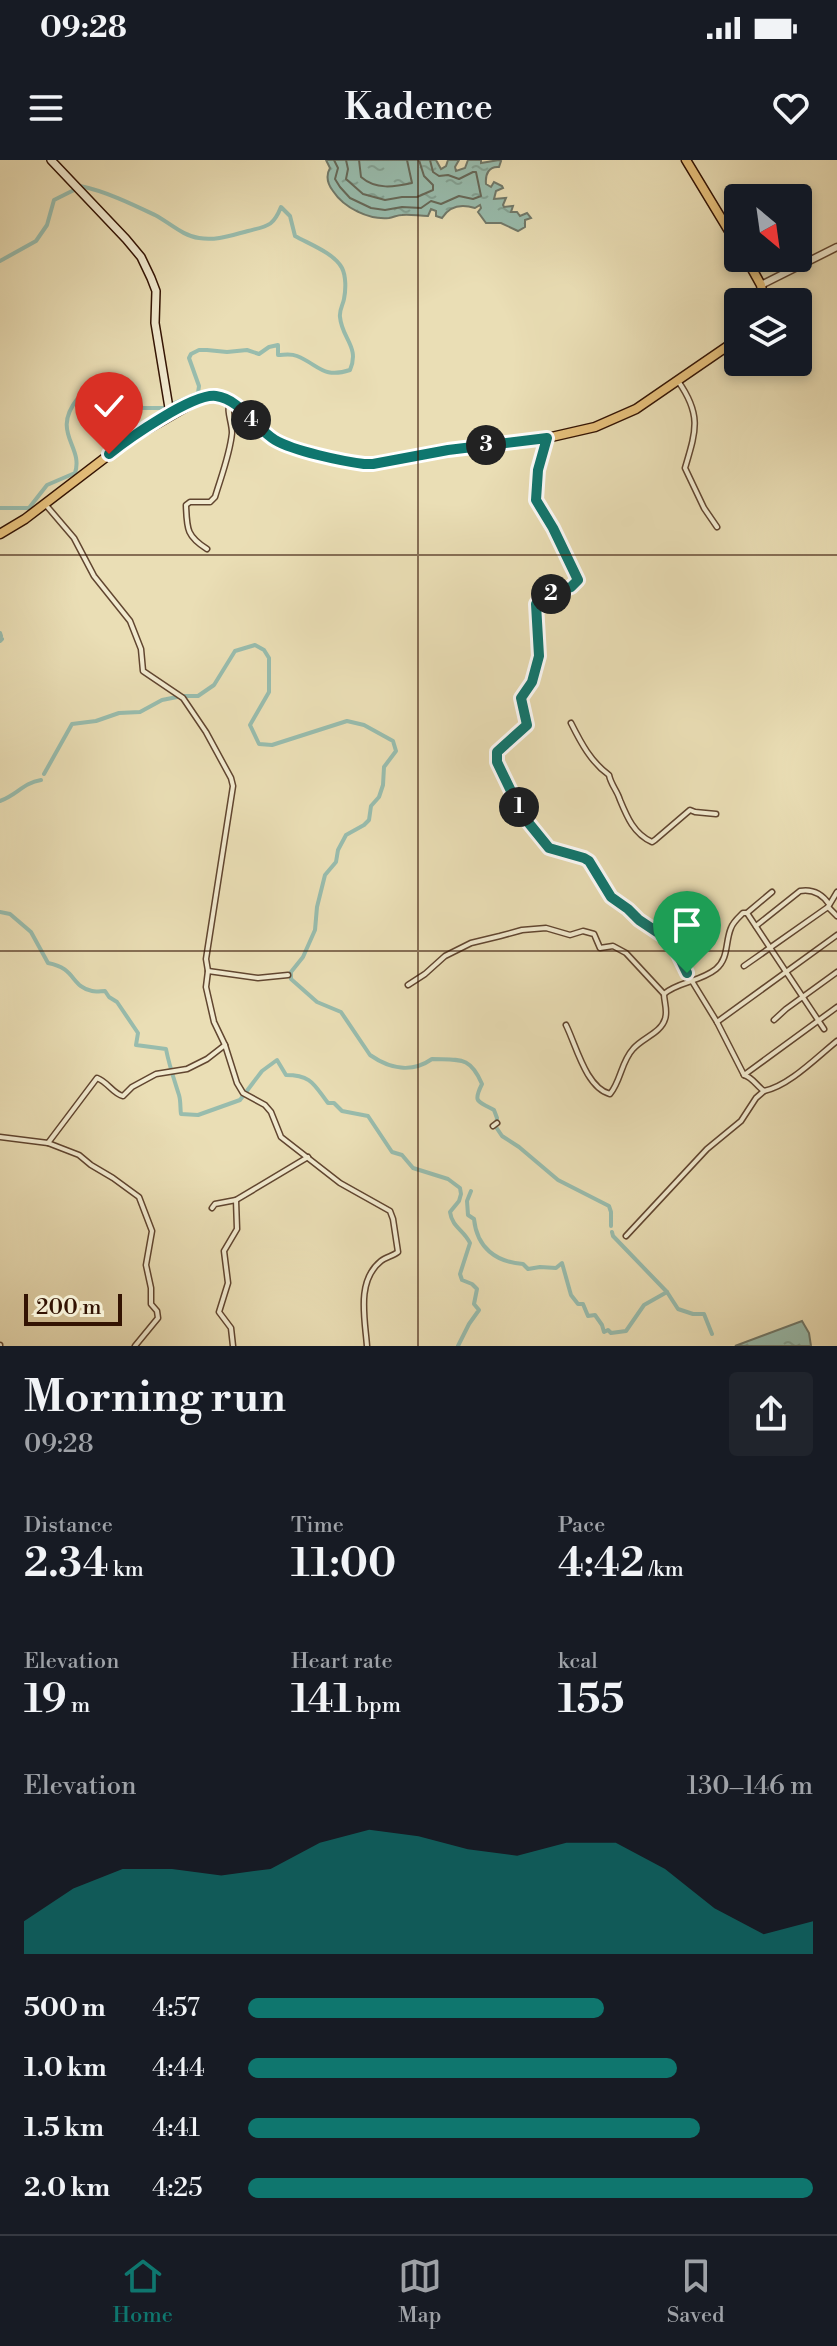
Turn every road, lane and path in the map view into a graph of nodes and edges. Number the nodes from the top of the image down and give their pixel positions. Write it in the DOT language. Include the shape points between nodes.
graph roads {
  1 [pos="51,160"];
  2 [pos="686,160"];
  3 [pos="724,223"];
  4 [pos="837,247"];
  5 [pos="754,272"];
  6 [pos="761,285"];
  7 [pos="762,288"];
  8 [pos="724,348"];
  9 [pos="678,381"];
  10 [pos="230,401"];
  11 [pos="170,414"];
  12 [pos="547,438"];
  13 [pos="45,503"];
  14 [pos="717,527"];
  15 [pos="0,534"];
  16 [pos="207,549"];
  17 [pos="571,723"];
  18 [pos="716,814"];
  19 [pos="772,892"];
  20 [pos="837,892"];
  21 [pos="829,906"];
  22 [pos="747,913"];
  23 [pos="837,916"];
  24 [pos="756,926"];
  25 [pos="837,935"];
  26 [pos="770,948"];
  27 [pos="744,966"];
  28 [pos="208,971"];
  29 [pos="785,972"];
  30 [pos="837,972"];
  31 [pos="288,975"];
  32 [pos="693,981"];
  33 [pos="408,985"];
  34 [pos="664,994"];
  35 [pos="804,998"];
  36 [pos="837,1007"];
  37 [pos="774,1020"];
  38 [pos="818,1021"];
  39 [pos="717,1022"];
  40 [pos="566,1025"];
  41 [pos="824,1029"];
  42 [pos="837,1041"];
  43 [pos="225,1045"];
  44 [pos="744,1075"];
  45 [pos="764,1091"];
  46 [pos="0,1137"];
  47 [pos="48,1143"];
  48 [pos="308,1157"];
  49 [pos="236,1200"];
  50 [pos="212,1208"];
  51 [pos="626,1236"];
  52 [pos="135,1346"];
  53 [pos="233,1346"];
  54 [pos="367,1346"];
  1 -- 11 [label="main road" via="146,267 156,291 155,323"];
  2 -- 3 [label="main road"];
  4 -- 6 [label="street"];
  5 -- 6 [label="main road"];
  6 -- 7 [label="main road"];
  8 -- 9 [label="main road"];
  9 -- 12 [label="main road" via="615,420"];
  9 -- 14 [label="street" via="692,404 696,425 685,468"];
  10 -- 11 [label="main road" via="203,397"];
  10 -- 12 [label="main road" via="280,443 364,464"];
  10 -- 16 [label="street" via="230,444 215,497 186,505 188,531"];
  11 -- 13 [label="main road"];
  12 -- 32 [label="street" via="536,500 578,580 536,604 539,656 521,698 527,725 503,744 497,762 541,842 589,861 611,897 672,942"];
  13 -- 15 [label="main road"];
  13 -- 28 [label="street" via="130,621 143,671 181,696 231,778"];
  17 -- 18 [label="street" via="584,748 609,775 622,808 644,839 652,842 690,810"];
  19 -- 22 [label="street"];
  20 -- 21 [label="street"];
  21 -- 23 [label="street"];
  21 -- 24 [label="street" via="816,892 800,891"];
  21 -- 26 [label="street"];
  22 -- 24 [label="street"];
  22 -- 32 [label="street" via="731,926 718,967"];
  24 -- 26 [label="street"];
  25 -- 29 [label="street"];
  26 -- 27 [label="street"];
  26 -- 29 [label="street"];
  28 -- 31 [label="street" via="258,978"];
  28 -- 43 [label="street" via="209,1003"];
  29 -- 35 [label="street"];
  29 -- 39 [label="street"];
  30 -- 35 [label="street"];
  32 -- 34 [label="street"];
  32 -- 39 [label="street"];
  33 -- 34 [label="street" via="471,943 546,928 594,934 600,948 613,946 626,953"];
  34 -- 40 [label="street" via="665,1022 627,1055 610,1094 579,1059"];
  35 -- 37 [label="street"];
  35 -- 38 [label="street"];
  36 -- 38 [label="street"];
  38 -- 41 [label="street"];
  38 -- 44 [label="street"];
  39 -- 44 [label="street"];
  42 -- 45 [label="street" via="789,1079"];
  43 -- 47 [label="street" via="187,1069 156,1074 119,1097 97,1078"];
  43 -- 48 [label="street" via="237,1083 271,1112 281,1137"];
  44 -- 45 [label="street"];
  45 -- 51 [label="street" via="741,1121 707,1149"];
  46 -- 47 [label="street"];
  47 -- 52 [label="street" via="79,1155 139,1197 152,1231 146,1265 158,1318"];
  48 -- 49 [label="street"];
  48 -- 54 [label="street" via="348,1189 390,1211 393,1219 398,1252 382,1261 368,1279 363,1301"];
  49 -- 50 [label="street"];
  49 -- 53 [label="street" via="237,1229 224,1251 228,1283 219,1312 231,1328"];
}
